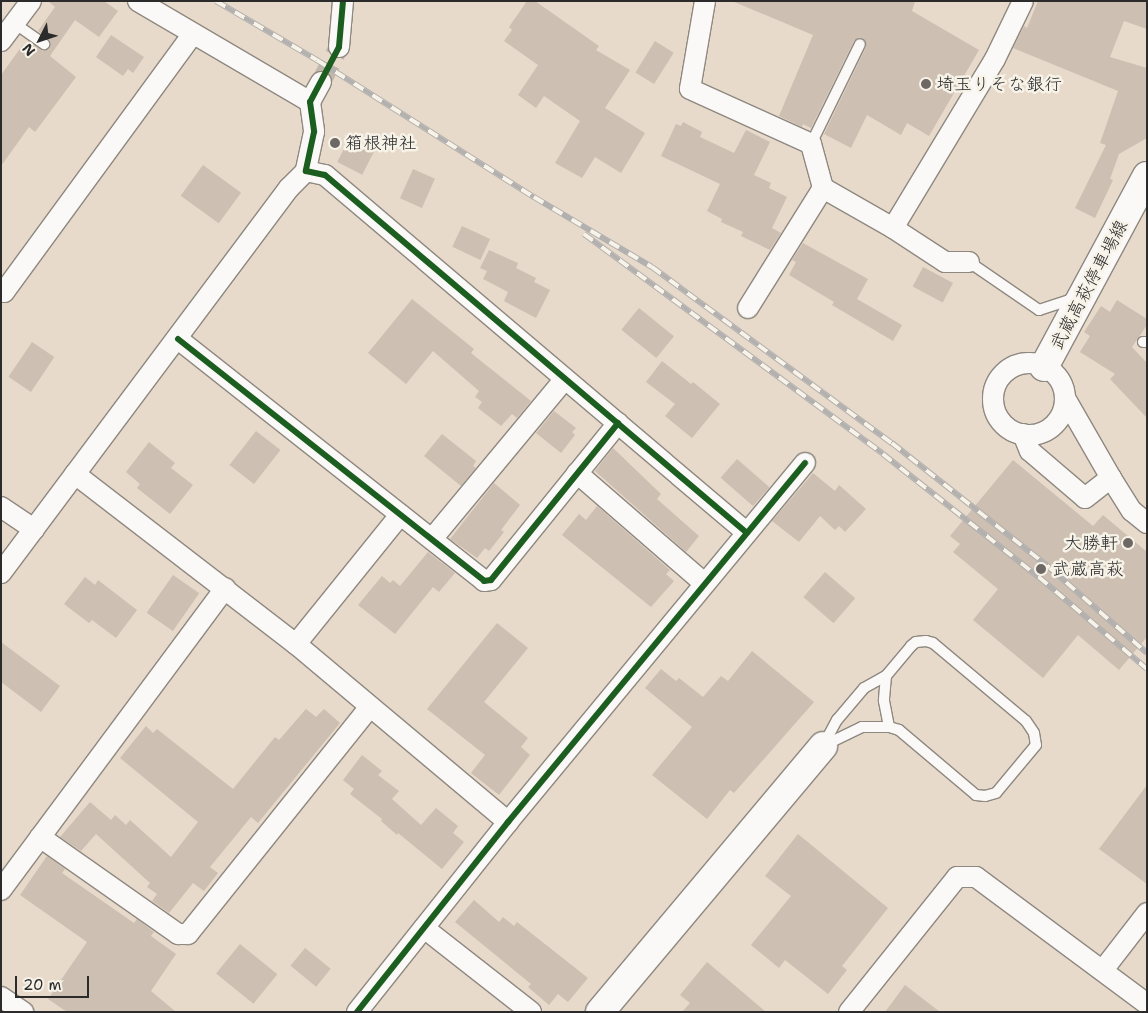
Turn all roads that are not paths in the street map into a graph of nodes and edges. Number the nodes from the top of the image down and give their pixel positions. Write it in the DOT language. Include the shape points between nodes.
graph roads {
  1 [pos="31,1"];
  2 [pos="138,1"];
  3 [pos="343,1"];
  4 [pos="705,1"];
  5 [pos="1023,1"];
  6 [pos="14,23"];
  7 [pos="192,35"];
  8 [pos="1,41"];
  9 [pos="44,44"];
  10 [pos="860,44"];
  11 [pos="339,48"];
  12 [pos="321,82"];
  13 [pos="310,102"];
  14 [pos="811,144"];
  15 [pos="306,171"];
  16 [pos="1147,176"];
  17 [pos="823,188"];
  18 [pos="893,228"];
  19 [pos="969,262"];
  20 [pos="1,292"];
  21 [pos="1079,304"];
  22 [pos="748,308"];
  23 [pos="178,339"];
  24 [pos="1044,367"];
  25 [pos="565,379"];
  26 [pos="1065,398"];
  27 [pos="618,423"];
  28 [pos="1023,434"];
  29 [pos="805,463"];
  30 [pos="577,473"];
  31 [pos="75,474"];
  32 [pos="1111,478"];
  33 [pos="1,507"];
  34 [pos="400,515"];
  35 [pos="1147,523"];
  36 [pos="34,529"];
  37 [pos="747,534"];
  38 [pos="432,539"];
  39 [pos="1,573"];
  40 [pos="705,584"];
  41 [pos="225,588"];
  42 [pos="296,644"];
  43 [pos="886,676"];
  44 [pos="370,707"];
  45 [pos="889,727"];
  46 [pos="823,746"];
  47 [pos="508,822"];
  48 [pos="40,837"];
  49 [pos="1,890"];
  50 [pos="1147,912"];
  51 [pos="424,928"];
  52 [pos="1103,970"];
  53 [pos="1,997"];
  54 [pos="1147,1004"];
  55 [pos="850,1011"];
  56 [pos="23,1012"];
  57 [pos="357,1012"];
  58 [pos="531,1012"];
  59 [pos="600,1012"];
  1 -- 6 [label="street"];
  2 -- 7 [label="street"];
  3 -- 11 [label="street"];
  4 -- 14 [label="street" via="690,89"];
  5 -- 18 [label="street" via="995,59"];
  6 -- 8 [label="street"];
  6 -- 9 [label="lane"];
  7 -- 13 [label="street"];
  7 -- 20 [label="street"];
  10 -- 14 [label="lane"];
  12 -- 13 [label="street"];
  13 -- 15 [label="street" via="314,132"];
  14 -- 17 [label="street"];
  15 -- 23 [label="street" via="289,188"];
  15 -- 25 [label="street" via="325,175"];
  16 -- 21 [label="street, 武蔵高萩停車場線"];
  17 -- 18 [label="street"];
  17 -- 22 [label="street"];
  18 -- 19 [label="street" via="945,262"];
  19 -- 21 [label="lane" via="1039,310 1070,300"];
  21 -- 24 [label="street, 武蔵高萩停車場線"];
  23 -- 31 [label="street"];
  23 -- 34 [label="street"];
  24 -- 26 [label="street" via="1057,376"];
  24 -- 28 [label="street" via="1026,363 1015,366 997,380 993,392 993,403 1000,419 1012,431"];
  25 -- 27 [label="street"];
  25 -- 38 [label="street"];
  26 -- 28 [label="street" via="1059,418 1052,426 1039,433"];
  26 -- 32 [label="street"];
  27 -- 30 [label="street"];
  27 -- 37 [label="street"];
  28 -- 32 [label="street" via="1030,451 1085,498"];
  29 -- 37 [label="street"];
  30 -- 38 [label="street" via="491,580 484,581"];
  30 -- 40 [label="street"];
  31 -- 36 [label="street"];
  31 -- 41 [label="street"];
  32 -- 35 [label="street" via="1132,511"];
  33 -- 36 [label="street"];
  34 -- 38 [label="street"];
  34 -- 42 [label="street"];
  36 -- 39 [label="street"];
  37 -- 40 [label="street"];
  40 -- 47 [label="street"];
  41 -- 42 [label="street"];
  41 -- 48 [label="street"];
  42 -- 44 [label="street"];
  43 -- 45 [label="lane" via="884,701"];
  43 -- 45 [label="lane" via="916,642 933,643 1026,721 1034,733 1036,745 996,793 976,795 899,730"];
  43 -- 46 [label="lane" via="864,688 836,720"];
  44 -- 47 [label="street"];
  44 -- 48 [label="street" via="188,934 178,934"];
  45 -- 46 [label="lane" via="862,728"];
  46 -- 59 [label="street"];
  47 -- 51 [label="street"];
  48 -- 49 [label="street"];
  50 -- 52 [label="street"];
  51 -- 57 [label="street"];
  51 -- 58 [label="street"];
  52 -- 54 [label="street"];
  52 -- 55 [label="street" via="976,877 957,877"];
  53 -- 56 [label="street"];
}
